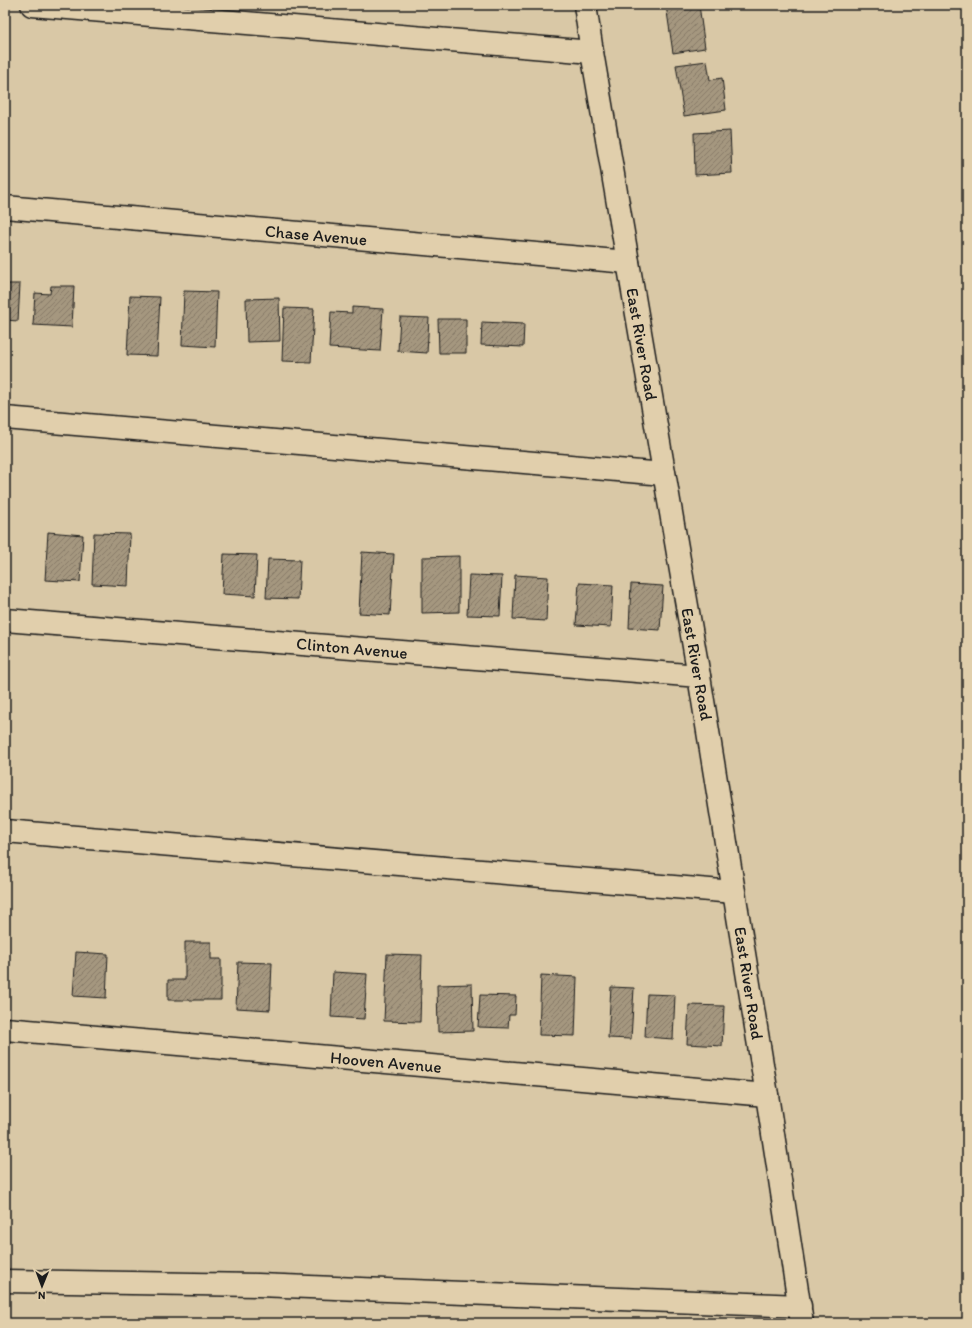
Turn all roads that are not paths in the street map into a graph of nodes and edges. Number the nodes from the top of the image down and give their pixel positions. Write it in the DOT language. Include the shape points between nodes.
graph roads {
  1 [pos="32,5"];
  2 [pos="586,5"];
  3 [pos="592,52"];
  4 [pos="5,207"];
  5 [pos="628,262"];
  6 [pos="5,418"];
  7 [pos="664,474"];
  8 [pos="5,620"];
  9 [pos="699,676"];
  10 [pos="5,831"];
  11 [pos="734,892"];
  12 [pos="5,1029"];
  13 [pos="767,1094"];
  14 [pos="5,1282"];
  15 [pos="801,1315"];
  1 -- 3 [label="street"];
  2 -- 3 [label="street, East River Road"];
  3 -- 5 [label="street, East River Road"];
  4 -- 5 [label="street, Chase Avenue"];
  5 -- 7 [label="street, East River Road"];
  6 -- 7 [label="street"];
  7 -- 9 [label="street, East River Road"];
  8 -- 9 [label="street, Clinton Avenue"];
  9 -- 11 [label="street, East River Road"];
  10 -- 11 [label="street"];
  11 -- 13 [label="street, East River Road"];
  12 -- 13 [label="street, Hooven Avenue"];
  13 -- 15 [label="street, East River Road"];
  14 -- 15 [label="street" via="258,1285"];
}
